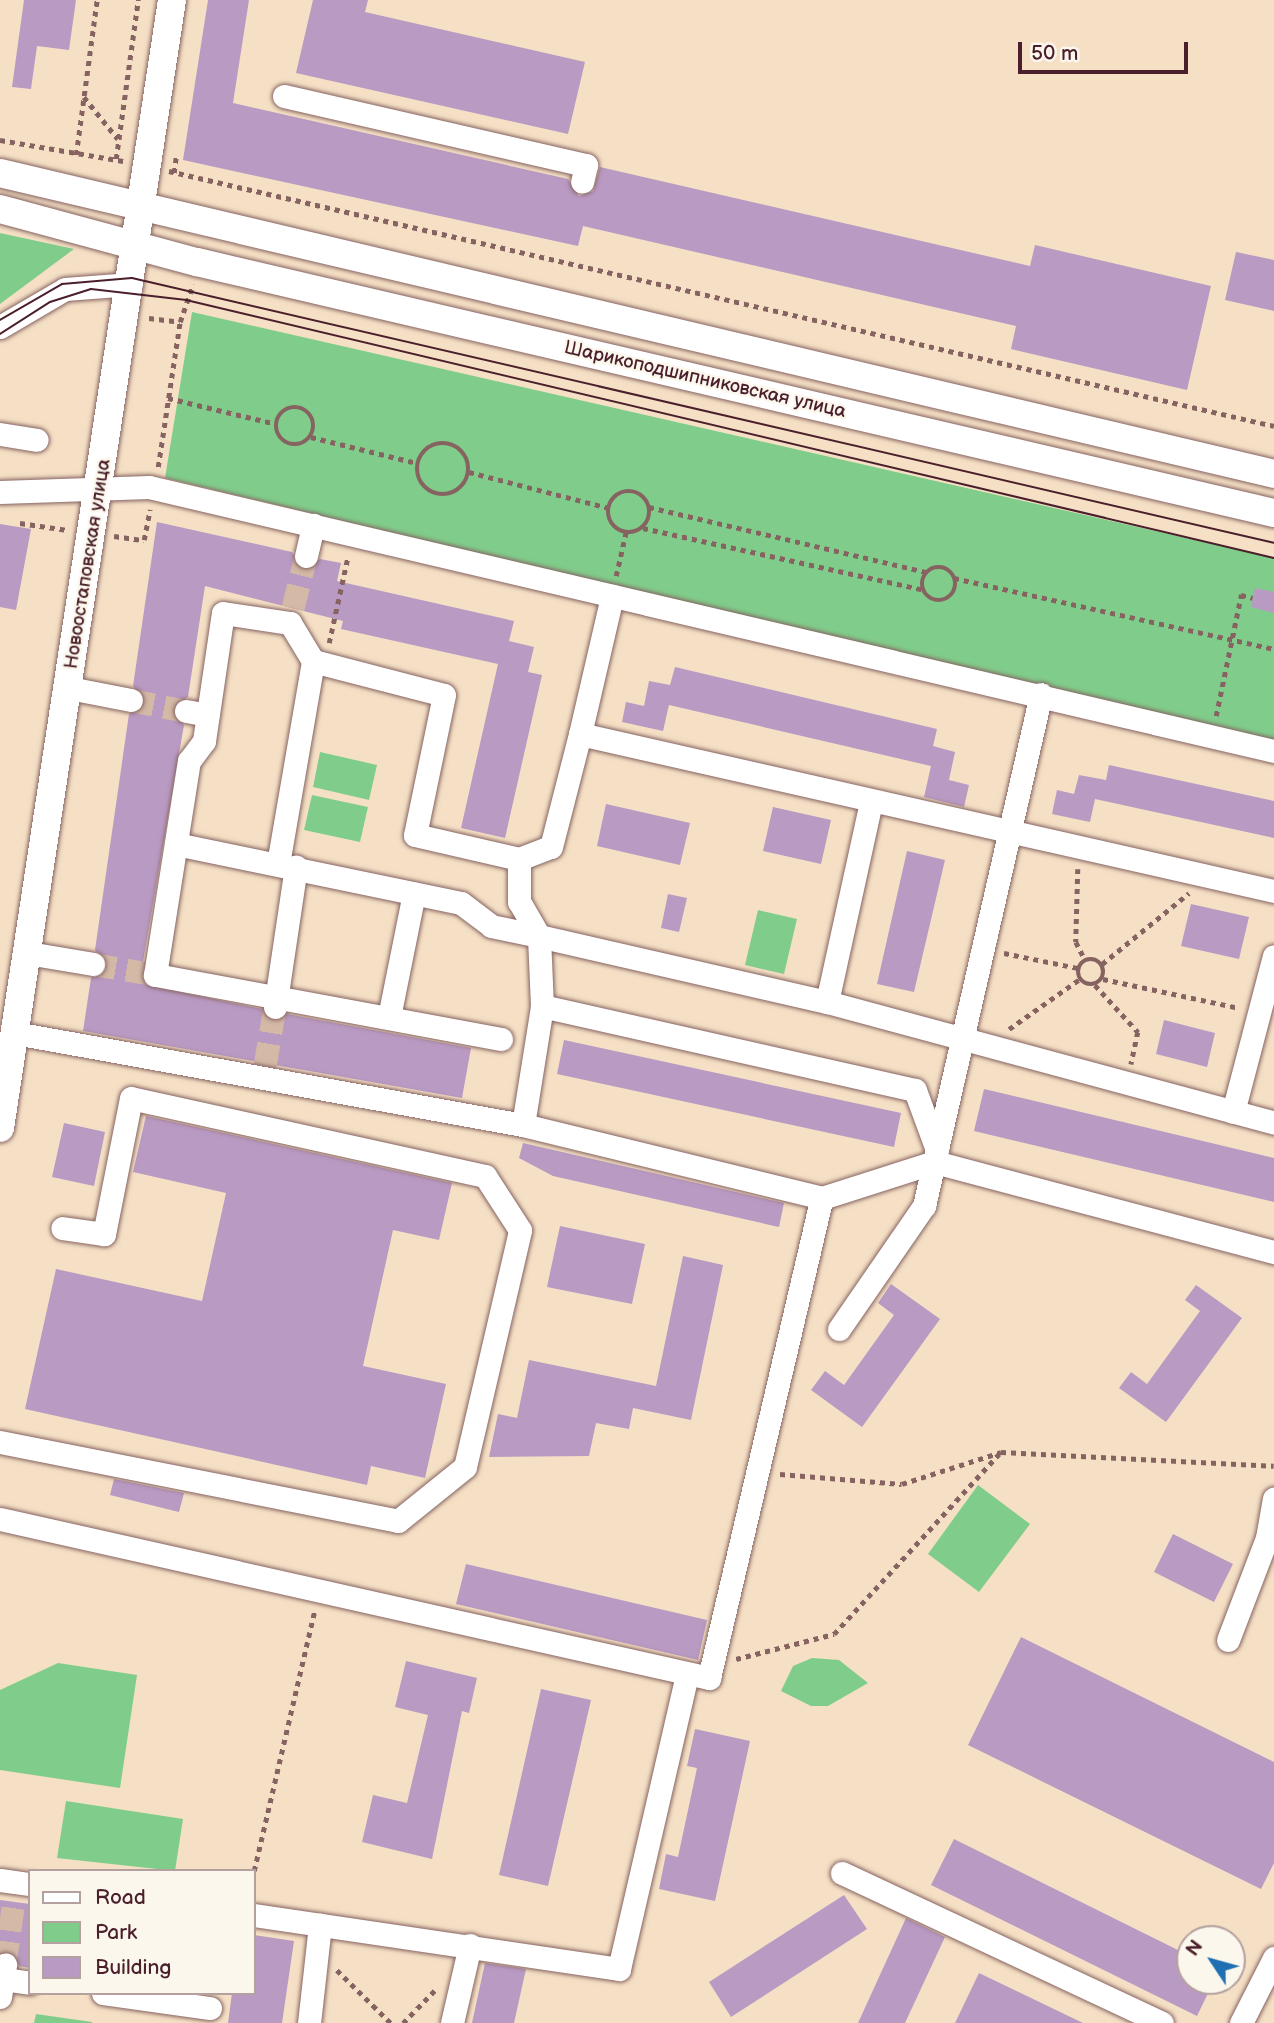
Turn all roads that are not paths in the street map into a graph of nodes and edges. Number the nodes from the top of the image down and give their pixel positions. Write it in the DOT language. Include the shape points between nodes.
graph roads {
  1 [pos="172,0"];
  2 [pos="284,96"];
  3 [pos="0,173"];
  4 [pos="571,173"];
  5 [pos="143,206"];
  6 [pos="0,209"];
  7 [pos="137,246"];
  8 [pos="131,284"];
  9 [pos="0,327"];
  10 [pos="0,434"];
  11 [pos="37,440"];
  12 [pos="1274,474"];
  13 [pos="99,490"];
  14 [pos="0,492"];
  15 [pos="1274,513"];
  16 [pos="313,525"];
  17 [pos="306,555"];
  18 [pos="612,596"];
  19 [pos="319,663"];
  20 [pos="69,688"];
  21 [pos="1041,694"];
  22 [pos="131,700"];
  23 [pos="580,734"];
  24 [pos="1274,751"];
  25 [pos="871,802"];
  26 [pos="1010,831"];
  27 [pos="176,844"];
  28 [pos="519,859"];
  29 [pos="287,866"];
  30 [pos="1274,891"];
  31 [pos="414,892"];
  32 [pos="539,936"];
  33 [pos="27,953"];
  34 [pos="1274,956"];
  35 [pos="93,964"];
  36 [pos="276,1001"];
  37 [pos="827,1002"];
  38 [pos="542,1006"];
  39 [pos="388,1017"];
  40 [pos="15,1033"];
  41 [pos="501,1038"];
  42 [pos="963,1038"];
  43 [pos="1233,1112"];
  44 [pos="1274,1123"];
  45 [pos="523,1125"];
  46 [pos="0,1128"];
  47 [pos="936,1156"];
  48 [pos="822,1198"];
  49 [pos="62,1228"];
  50 [pos="1274,1252"];
  51 [pos="839,1329"];
  52 [pos="0,1443"];
  53 [pos="1274,1499"];
  54 [pos="0,1519"];
  55 [pos="1228,1640"];
  56 [pos="687,1674"];
  57 [pos="842,1873"];
  58 [pos="256,1915"];
  59 [pos="320,1925"];
  60 [pos="470,1945"];
  61 [pos="1274,1958"];
  62 [pos="3,1980"];
  63 [pos="28,1983"];
  64 [pos="117,1995"];
  65 [pos="210,2008"];
  66 [pos="1147,2020"];
  67 [pos="309,2023"];
  68 [pos="452,2023"];
  69 [pos="1241,2023"];
  1 -- 5 [label="main road, Новоостаповская улица"];
  2 -- 4 [label="street"];
  3 -- 5 [label="main road, Шарикоподшипниковская улица"];
  5 -- 7 [label="main road, Новоостаповская улица"];
  5 -- 12 [label="main road, Шарикоподшипниковская улица"];
  6 -- 7 [label="main road, Шарикоподшипниковская улица"];
  7 -- 8 [label="main road, Новоостаповская улица"];
  7 -- 15 [label="main road, Шарикоподшипниковская улица"];
  8 -- 9 [label="street" via="65,289"];
  8 -- 13 [label="main road, Новоостаповская улица"];
  10 -- 11 [label="street"];
  13 -- 14 [label="street"];
  13 -- 16 [label="street" via="154,489"];
  13 -- 20 [label="main road, Новоостаповская улица"];
  16 -- 17 [label="street"];
  16 -- 18 [label="street"];
  18 -- 21 [label="street"];
  18 -- 23 [label="street"];
  19 -- 27 [label="street" via="292,616 223,613 197,713 204,741 188,761"];
  19 -- 28 [label="street" via="444,695 415,835"];
  19 -- 29 [label="street"];
  20 -- 22 [label="street"];
  20 -- 33 [label="main road, Новоостаповская улица"];
  21 -- 24 [label="street"];
  21 -- 26 [label="street"];
  23 -- 25 [label="street"];
  23 -- 28 [label="street" via="551,847"];
  25 -- 26 [label="street"];
  25 -- 37 [label="street"];
  26 -- 30 [label="street"];
  26 -- 42 [label="street"];
  27 -- 29 [label="street"];
  27 -- 36 [label="street" via="155,975"];
  28 -- 32 [label="street" via="519,902"];
  29 -- 31 [label="street"];
  29 -- 36 [label="street"];
  31 -- 32 [label="street" via="461,903 491,926"];
  31 -- 39 [label="street"];
  32 -- 37 [label="street"];
  32 -- 38 [label="street"];
  33 -- 35 [label="street"];
  33 -- 40 [label="main road, Новоостаповская улица"];
  34 -- 43 [label="street"];
  36 -- 39 [label="street"];
  37 -- 42 [label="street"];
  38 -- 45 [label="street"];
  38 -- 47 [label="street" via="915,1090"];
  39 -- 41 [label="street"];
  40 -- 45 [label="street" via="264,1072"];
  40 -- 46 [label="main road, Новоостаповская улица"];
  42 -- 43 [label="street"];
  42 -- 47 [label="street"];
  43 -- 44 [label="street"];
  45 -- 48 [label="street"];
  47 -- 48 [label="street"];
  47 -- 50 [label="street"];
  47 -- 51 [label="street" via="924,1206"];
  48 -- 56 [label="street" via="709,1678"];
  49 -- 52 [label="street" via="104,1234 131,1098 485,1177 520,1230 465,1467 398,1521"];
  53 -- 55 [label="street" via="1267,1538"];
  54 -- 56 [label="street"];
  56 -- 60 [label="street" via="618,1969"];
  57 -- 66 [label="street"];
  58 -- 59 [label="street"];
  59 -- 60 [label="street"];
  59 -- 67 [label="street"];
  60 -- 68 [label="street"];
  61 -- 69 [label="street"];
  62 -- 63 [label="street"];
  64 -- 65 [label="street"];
}
